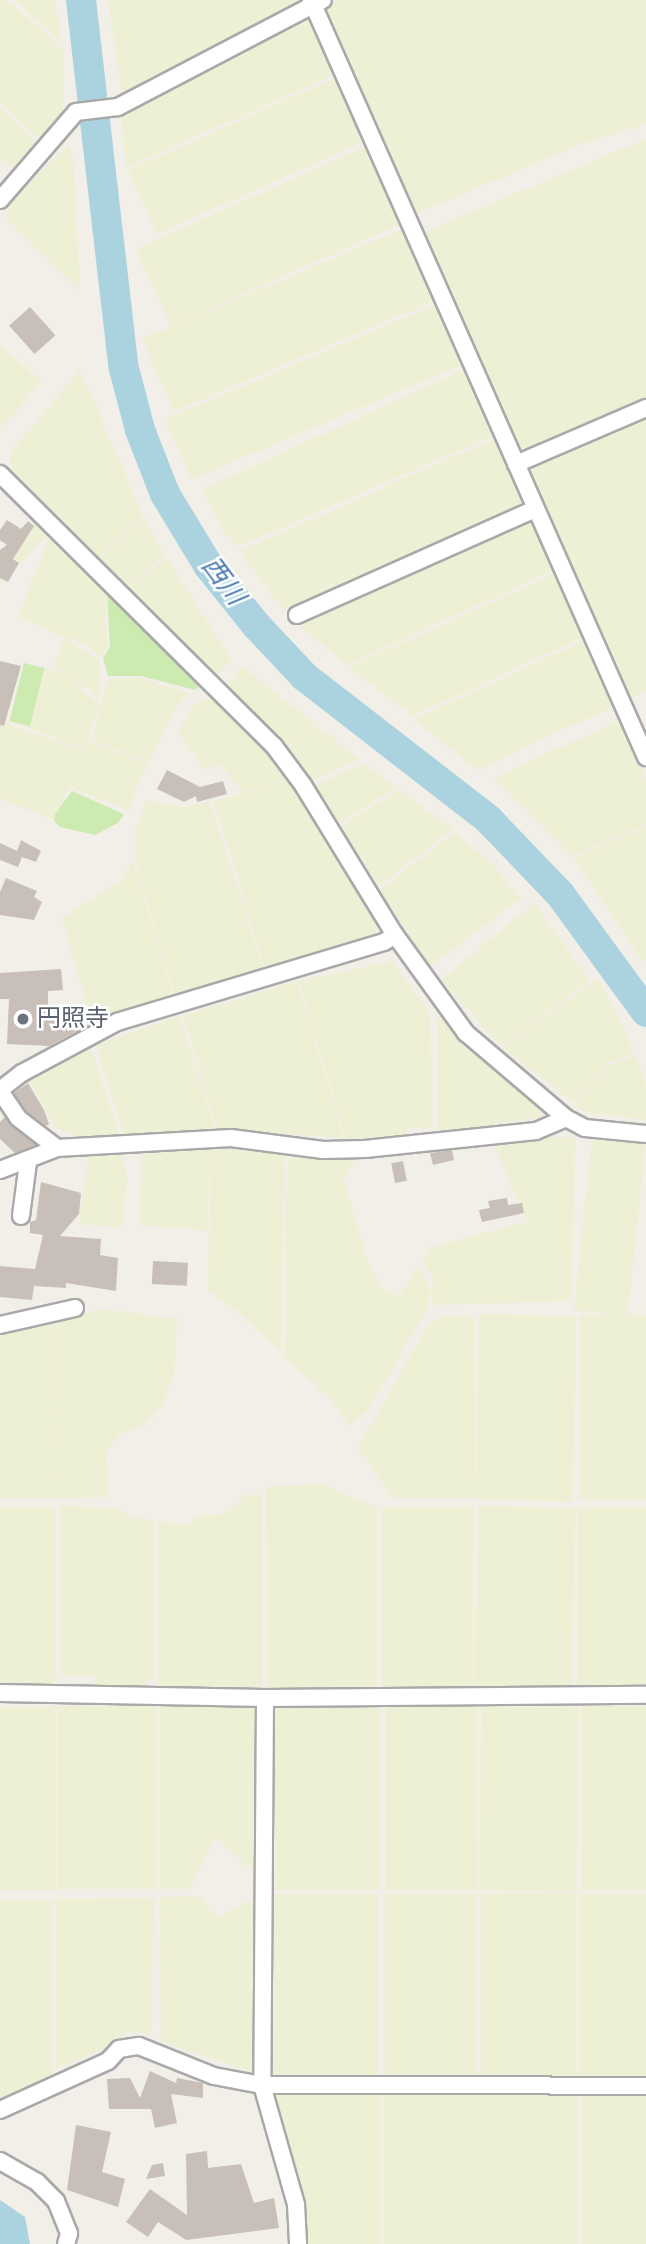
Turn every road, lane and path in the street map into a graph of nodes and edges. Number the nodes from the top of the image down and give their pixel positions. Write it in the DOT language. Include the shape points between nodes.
graph roads {
  1 [pos="315,1"];
  2 [pos="0,200"];
  3 [pos="646,408"];
  4 [pos="516,464"];
  5 [pos="0,474"];
  6 [pos="535,509"];
  7 [pos="297,615"];
  8 [pos="646,757"];
  9 [pos="396,934"];
  10 [pos="1,1097"];
  11 [pos="566,1118"];
  12 [pos="646,1134"];
  13 [pos="57,1148"];
  14 [pos="28,1162"];
  15 [pos="0,1170"];
  16 [pos="21,1216"];
  17 [pos="75,1308"];
  18 [pos="0,1325"];
  19 [pos="0,1693"];
  20 [pos="646,1695"];
  21 [pos="265,1698"];
  22 [pos="262,2085"];
  23 [pos="646,2086"];
  24 [pos="0,2110"];
  25 [pos="0,2161"];
  26 [pos="66,2244"];
  27 [pos="298,2244"];
  1 -- 2 [label="street" via="118,107 76,113"];
  1 -- 4 [label="street"];
  3 -- 4 [label="street"];
  4 -- 6 [label="street"];
  5 -- 9 [label="street" via="274,747 303,785"];
  6 -- 7 [label="street"];
  6 -- 8 [label="street"];
  9 -- 10 [label="street" via="384,943 117,1022 22,1073"];
  9 -- 11 [label="street" via="466,1033"];
  10 -- 13 [label="street"];
  11 -- 12 [label="street" via="584,1128"];
  11 -- 13 [label="street" via="536,1132 365,1149 323,1150 231,1138"];
  13 -- 14 [label="street"];
  14 -- 15 [label="street"];
  14 -- 16 [label="street"];
  17 -- 18 [label="street"];
  19 -- 21 [label="street"];
  20 -- 21 [label="street"];
  21 -- 22 [label="street"];
  22 -- 23 [label="street"];
  22 -- 24 [label="street" via="214,2076 139,2046 119,2049 107,2061"];
  22 -- 27 [label="street" via="296,2204"];
  25 -- 26 [label="street" via="37,2182 56,2201 69,2234"];
}
